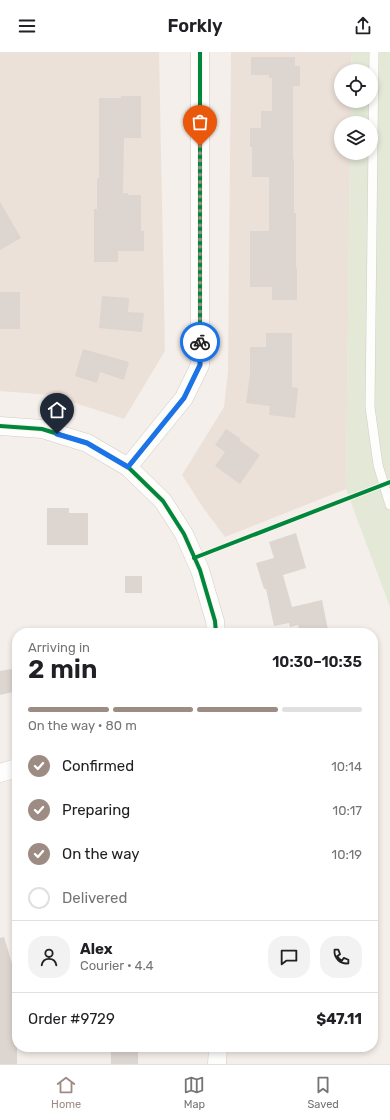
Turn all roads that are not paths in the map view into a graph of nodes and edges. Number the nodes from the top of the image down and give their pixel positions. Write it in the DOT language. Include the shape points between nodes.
graph roads {
  1 [pos="200,52"];
  2 [pos="374,52"];
  3 [pos="0,426"];
  4 [pos="128,467"];
  5 [pos="390,505"];
  6 [pos="216,628"];
  7 [pos="12,769"];
  8 [pos="0,773"];
  9 [pos="218,1052"];
  10 [pos="217,1064"];
  1 -- 4 [label="street" via="200,365 184,398"];
  2 -- 5 [label="lane" via="370,407 378,465"];
  3 -- 4 [label="street" via="42,430 87,443"];
  4 -- 6 [label="street" via="163,501 184,534 200,570"];
  7 -- 8 [label="street"];
  9 -- 10 [label="street"];
}
